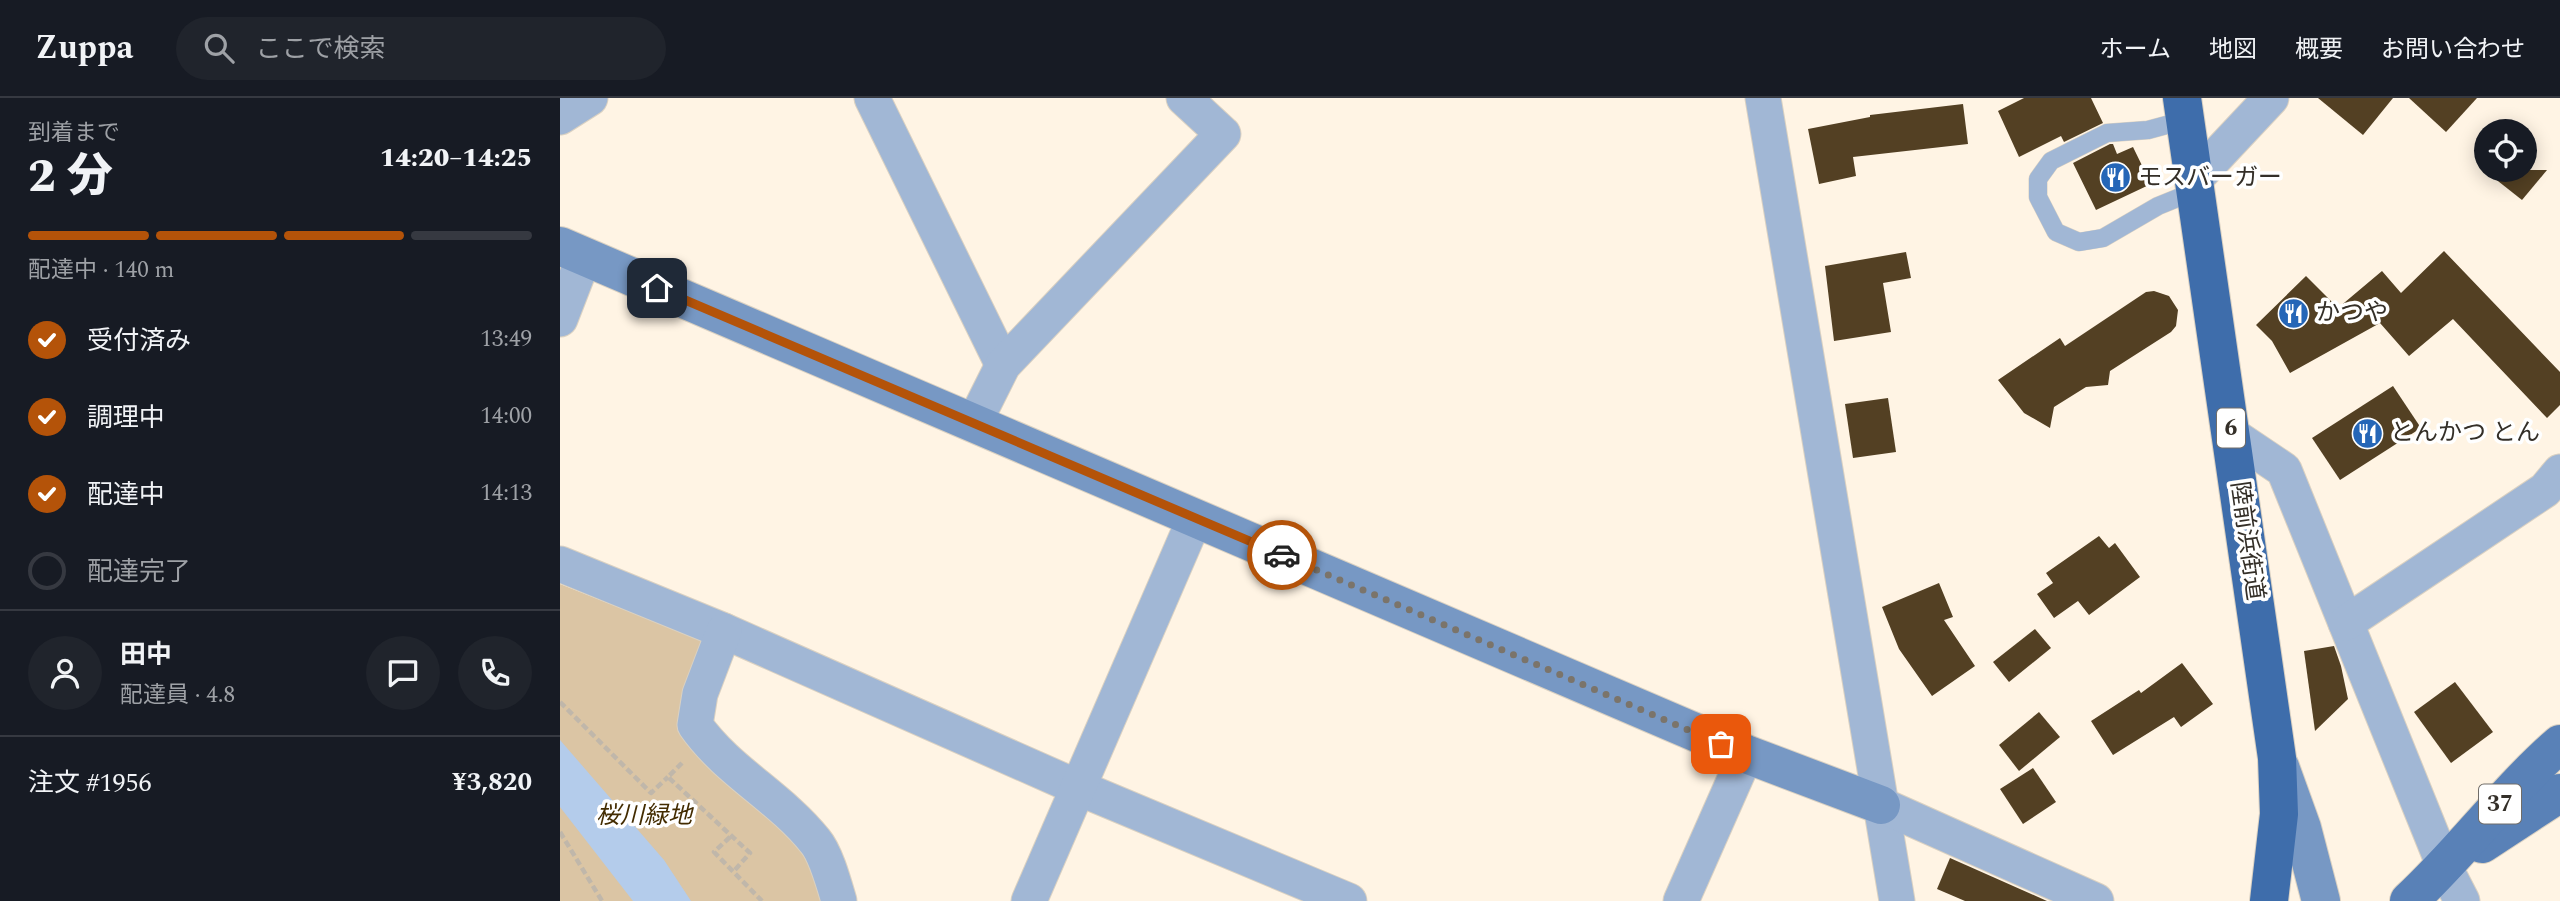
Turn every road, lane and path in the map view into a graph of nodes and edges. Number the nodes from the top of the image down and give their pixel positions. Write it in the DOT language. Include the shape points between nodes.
graph roads {
  1 [pos="590,98"];
  2 [pos="873,98"];
  3 [pos="1184,98"];
  4 [pos="1763,98"];
  5 [pos="2271,98"];
  6 [pos="2184,109"];
  7 [pos="560,117"];
  8 [pos="2195,186"];
  9 [pos="572,252"];
  10 [pos="560,319"];
  11 [pos="1003,365"];
  12 [pos="974,423"];
  13 [pos="2232,435"];
  14 [pos="2560,472"];
  15 [pos="1195,518"];
  16 [pos="560,564"];
  17 [pos="2346,623"];
  18 [pos="724,631"];
  19 [pos="560,702"];
  20 [pos="705,739"];
  21 [pos="2560,744"];
  22 [pos="1746,754"];
  23 [pos="2277,758"];
  24 [pos="668,777"];
  25 [pos="1079,788"];
  26 [pos="2560,793"];
  27 [pos="1881,806"];
  28 [pos="560,832"];
  29 [pos="730,837"];
  30 [pos="733,872"];
  31 [pos="2453,885"];
  32 [pos="602,901"];
  33 [pos="762,901"];
  34 [pos="839,901"];
  35 [pos="1029,901"];
  36 [pos="1349,901"];
  37 [pos="1681,901"];
  38 [pos="1897,901"];
  39 [pos="2096,901"];
  40 [pos="2269,901"];
  41 [pos="2321,901"];
  42 [pos="2409,901"];
  1 -- 7 [label="street"];
  2 -- 11 [label="street"];
  3 -- 11 [label="street" via="1223,134"];
  4 -- 27 [label="street"];
  5 -- 8 [label="street"];
  6 -- 8 [label="highway, 陸前浜街道 / 6"];
  6 -- 8 [label="lane" via="2148,130 2107,133 2051,161 2038,179 2038,197 2056,232 2078,242 2102,238"];
  8 -- 13 [label="highway, 陸前浜街道 / 6"];
  9 -- 10 [label="street"];
  9 -- 12 [label="street"];
  11 -- 12 [label="street"];
  12 -- 15 [label="street"];
  13 -- 17 [label="street" via="2284,470"];
  13 -- 23 [label="highway, 陸前浜街道 / 6"];
  14 -- 17 [label="street" via="2545,490"];
  15 -- 22 [label="street"];
  15 -- 25 [label="street"];
  16 -- 18 [label="street"];
  17 -- 31 [label="street"];
  18 -- 20 [label="street" via="699,694 695,725"];
  18 -- 25 [label="street"];
  19 -- 24 [label="path" via="651,793"];
  20 -- 24 [label="path"];
  20 -- 34 [label="street" via="816,842"];
  21 -- 31 [label="main road, 37" via="2526,774"];
  22 -- 27 [label="street"];
  22 -- 37 [label="street"];
  23 -- 40 [label="highway, 陸前浜街道 / 6" via="2279,814"];
  23 -- 41 [label="street"];
  24 -- 29 [label="path"];
  25 -- 35 [label="street"];
  25 -- 36 [label="street"];
  26 -- 31 [label="main road, 37"];
  27 -- 38 [label="street"];
  27 -- 39 [label="street"];
  28 -- 32 [label="path"];
  29 -- 30 [label="path" via="714,852"];
  29 -- 30 [label="path" via="750,853"];
  30 -- 33 [label="path"];
  31 -- 42 [label="main road, 37"];
}
